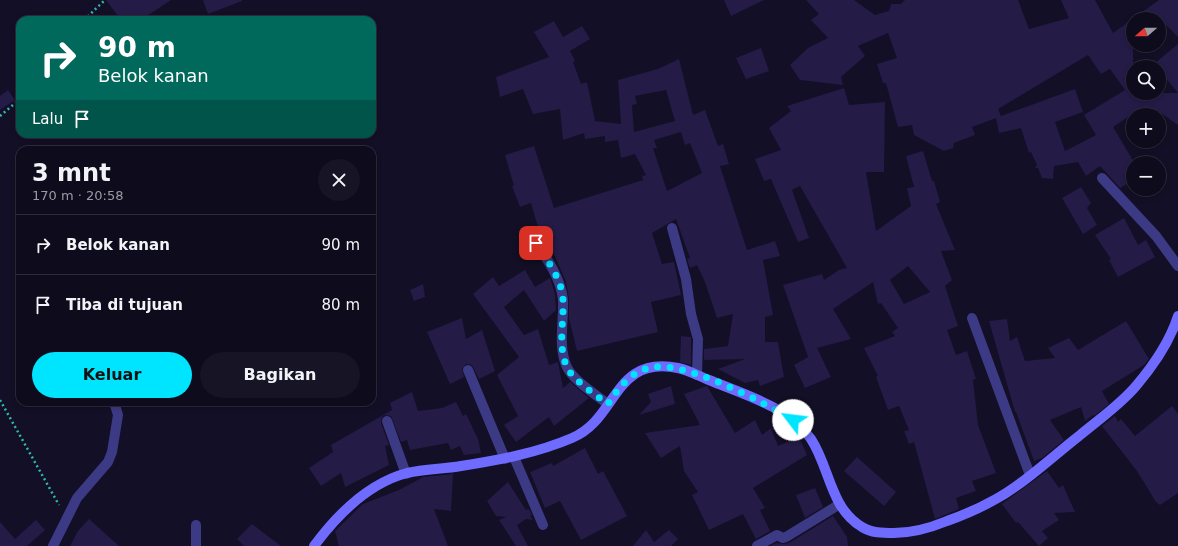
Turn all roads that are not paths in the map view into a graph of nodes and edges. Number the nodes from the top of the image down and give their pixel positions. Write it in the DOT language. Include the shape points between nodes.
graph roads {
  1 [pos="1102,178"];
  2 [pos="672,228"];
  3 [pos="536,243"];
  4 [pos="1178,266"];
  5 [pos="1178,316"];
  6 [pos="972,318"];
  7 [pos="468,370"];
  8 [pos="697,375"];
  9 [pos="608,404"];
  10 [pos="115,406"];
  11 [pos="387,422"];
  12 [pos="510,458"];
  13 [pos="406,474"];
  14 [pos="1030,475"];
  15 [pos="840,504"];
  16 [pos="196,525"];
  17 [pos="543,525"];
  18 [pos="53,546"];
  19 [pos="196,546"];
  20 [pos="314,546"];
  21 [pos="757,546"];
  1 -- 4 [label="street" via="1156,236"];
  2 -- 8 [label="street" via="698,339"];
  3 -- 9 [label="street" via="558,280 561,290 561,329 566,365 579,380"];
  5 -- 14 [label="main road" via="1175,327 1146,374 1128,395"];
  6 -- 14 [label="street"];
  7 -- 12 [label="street"];
  8 -- 9 [label="main road" via="680,368 646,368 625,382"];
  8 -- 15 [label="main road" via="742,393 793,420 810,439"];
  9 -- 12 [label="main road" via="596,422 576,437"];
  10 -- 18 [label="street" via="118,415 115,442 108,462 77,498"];
  11 -- 13 [label="street"];
  12 -- 13 [label="main road"];
  12 -- 17 [label="street"];
  13 -- 20 [label="main road" via="365,494 327,529"];
  14 -- 15 [label="main road" via="999,497 972,511 934,526 904,533 879,533 864,529 848,516"];
  15 -- 21 [label="street" via="786,537 772,536"];
  16 -- 19 [label="street"];
}
